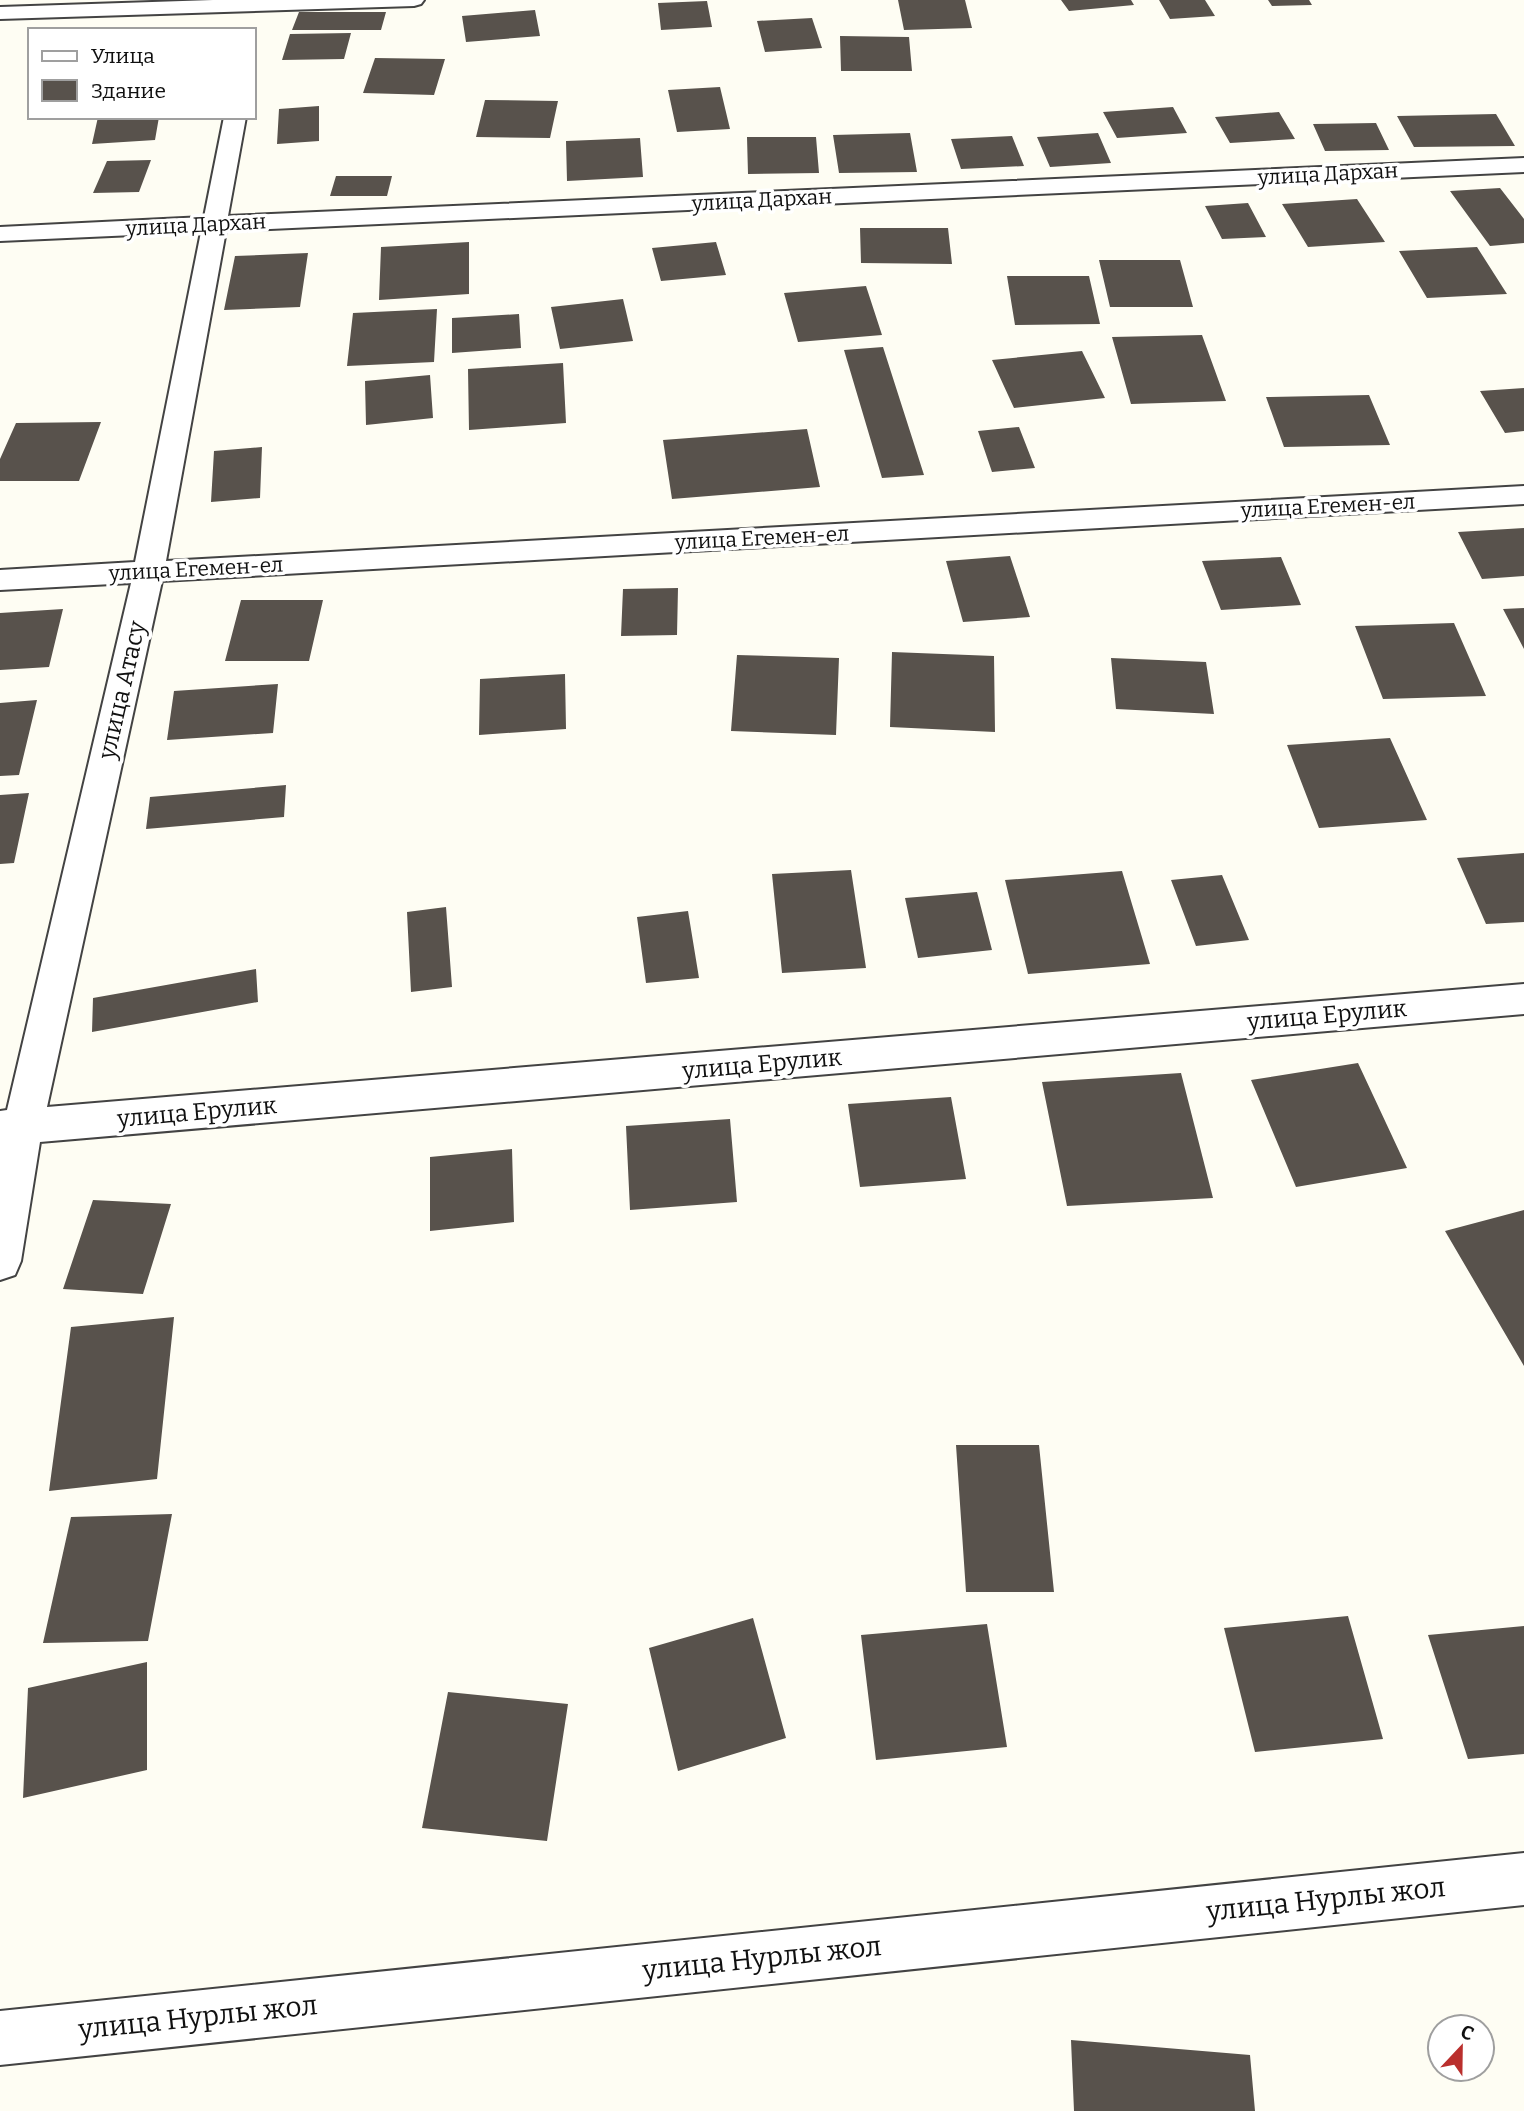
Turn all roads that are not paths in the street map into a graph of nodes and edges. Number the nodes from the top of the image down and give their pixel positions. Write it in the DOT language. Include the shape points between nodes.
graph roads {
  1 [pos="414,0"];
  2 [pos="256,3"];
  3 [pos="0,13"];
  4 [pos="251,28"];
  5 [pos="235,119"];
  6 [pos="1524,166"];
  7 [pos="215,224"];
  8 [pos="0,234"];
  9 [pos="1524,495"];
  10 [pos="149,571"];
  11 [pos="0,580"];
  12 [pos="1524,999"];
  13 [pos="12,1128"];
  14 [pos="0,1261"];
  15 [pos="1524,1879"];
  16 [pos="0,2038"];
  1 -- 2 [label="street"];
  2 -- 3 [label="street"];
  2 -- 4 [label="street"];
  5 -- 7 [label="street, улица Атасу"];
  6 -- 7 [label="street, улица Дархан"];
  7 -- 8 [label="street, улица Дархан"];
  7 -- 10 [label="street, улица Атасу"];
  9 -- 10 [label="street, улица Егемен-ел"];
  10 -- 11 [label="street, улица Егемен-ел"];
  10 -- 13 [label="street, улица Атасу"];
  12 -- 13 [label="street, улица Ерулик"];
  13 -- 14 [label="street, улица Атасу"];
  15 -- 16 [label="street, улица Нурлы жол"];
}
